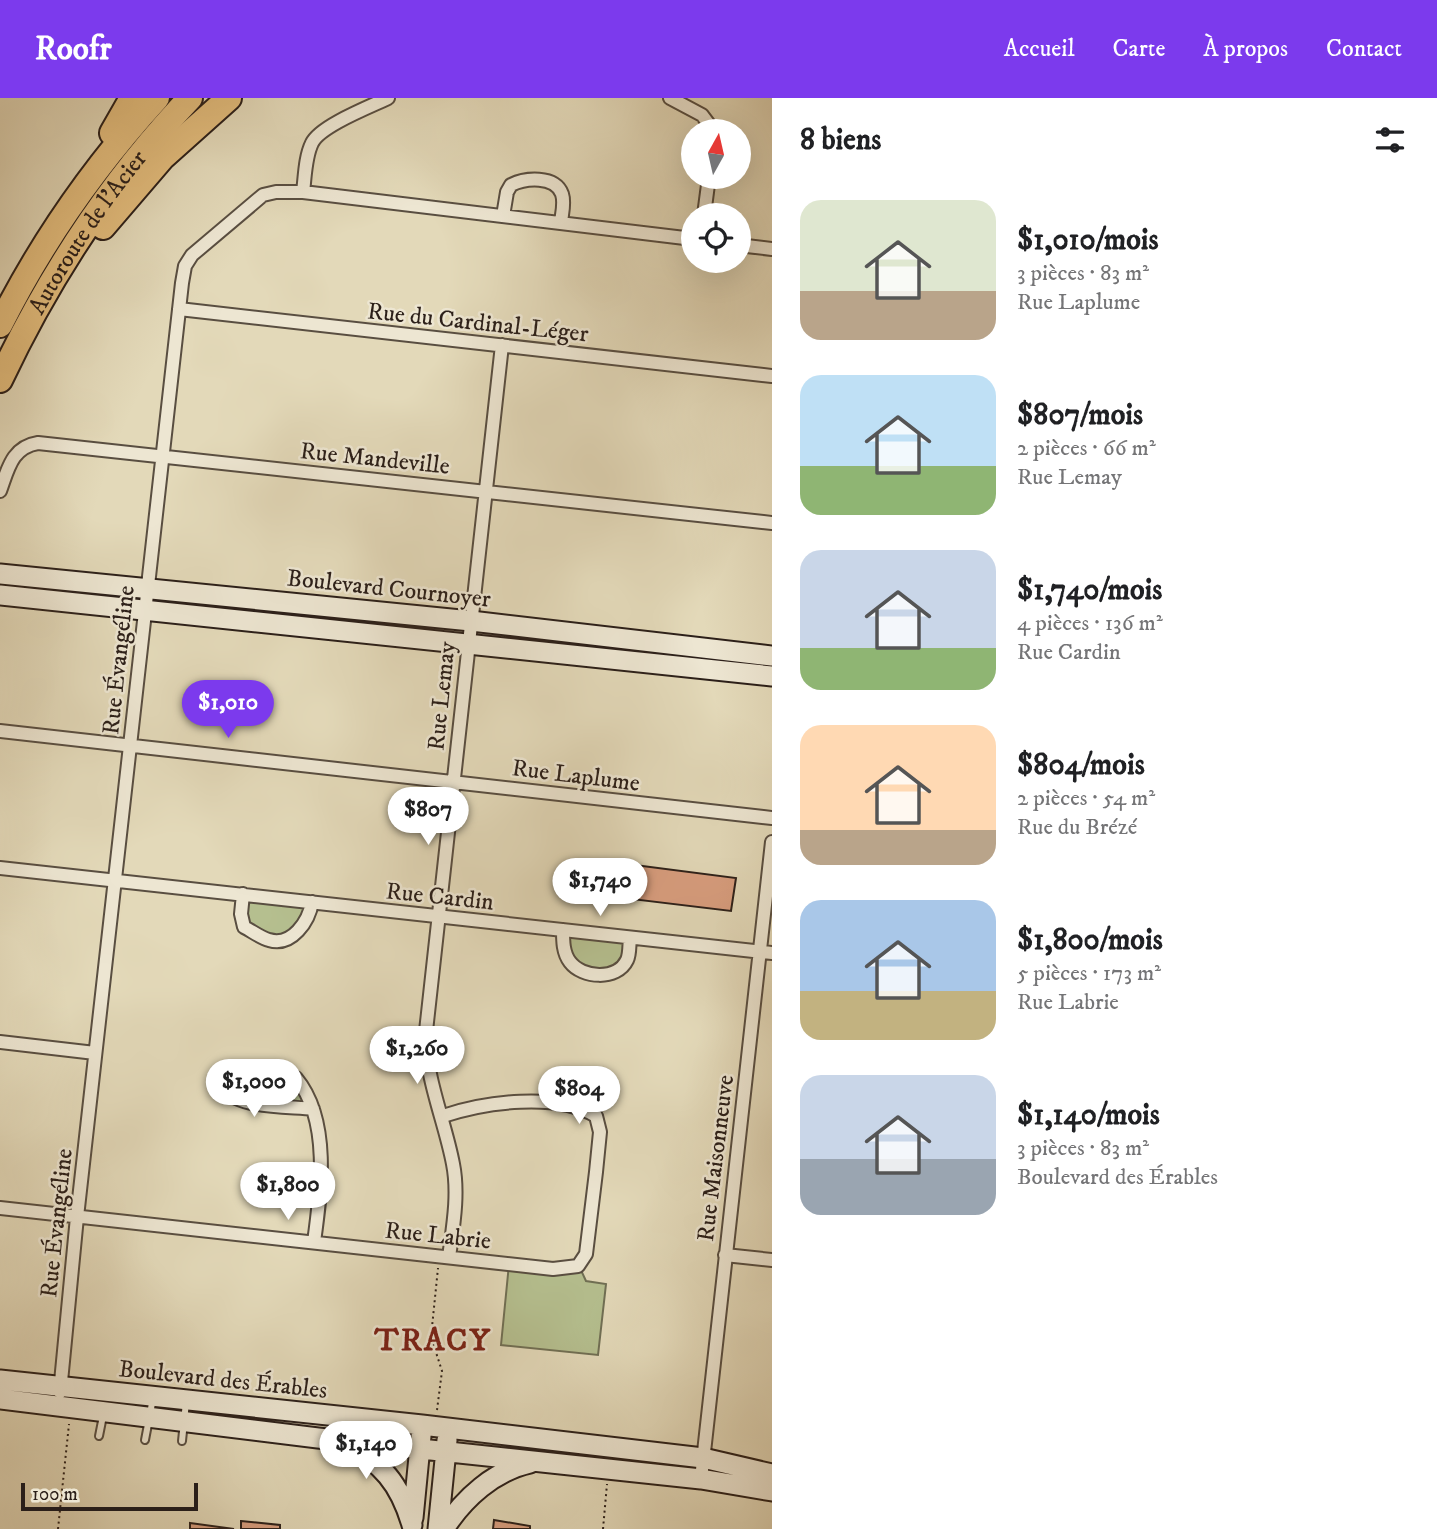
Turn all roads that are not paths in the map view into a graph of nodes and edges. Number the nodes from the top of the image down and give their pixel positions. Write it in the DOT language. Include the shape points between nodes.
graph roads {
  1 [pos="132,98"];
  2 [pos="157,98"];
  3 [pos="190,98"];
  4 [pos="229,98"];
  5 [pos="387,98"];
  6 [pos="670,98"];
  7 [pos="705,119"];
  8 [pos="303,192"];
  9 [pos="72,204"];
  10 [pos="503,216"];
  11 [pos="561,222"];
  12 [pos="681,237"];
  13 [pos="751,247"];
  14 [pos="772,249"];
  15 [pos="41,299"];
  16 [pos="179,309"];
  17 [pos="0,325"];
  18 [pos="502,345"];
  19 [pos="772,376"];
  20 [pos="0,380"];
  21 [pos="162,457"];
  22 [pos="486,490"];
  23 [pos="0,491"];
  24 [pos="772,523"];
  25 [pos="0,574"];
  26 [pos="148,587"];
  27 [pos="0,595"];
  28 [pos="145,610"];
  29 [pos="471,621"];
  30 [pos="468,642"];
  31 [pos="772,656"];
  32 [pos="772,676"];
  33 [pos="0,731"];
  34 [pos="130,746"];
  35 [pos="453,781"];
  36 [pos="772,818"];
  37 [pos="772,842"];
  38 [pos="0,867"];
  39 [pos="115,880"];
  40 [pos="243,894"];
  41 [pos="312,902"];
  42 [pos="437,917"];
  43 [pos="563,930"];
  44 [pos="630,938"];
  45 [pos="766,952"];
  46 [pos="0,1042"];
  47 [pos="95,1053"];
  48 [pos="313,1109"];
  49 [pos="443,1116"];
  50 [pos="0,1208"];
  51 [pos="77,1217"];
  52 [pos="314,1242"];
  53 [pos="725,1255"];
  54 [pos="772,1259"];
  55 [pos="444,1260"];
  56 [pos="0,1380"];
  57 [pos="154,1396"];
  58 [pos="0,1398"];
  59 [pos="186,1400"];
  60 [pos="108,1402"];
  61 [pos="63,1403"];
  62 [pos="150,1416"];
  63 [pos="184,1420"];
  64 [pos="422,1425"];
  65 [pos="448,1428"];
  66 [pos="99,1436"];
  67 [pos="318,1438"];
  68 [pos="145,1440"];
  69 [pos="182,1441"];
  70 [pos="420,1448"];
  71 [pos="446,1451"];
  72 [pos="703,1458"];
  73 [pos="543,1462"];
  74 [pos="772,1474"];
  75 [pos="701,1479"];
  76 [pos="772,1491"];
  77 [pos="412,1527"];
  78 [pos="438,1529"];
  79 [pos="444,1529"];
  1 -- 9 [label="highway"];
  2 -- 9 [label="highway, Autoroute de l'Acier"];
  3 -- 15 [label="highway, Autoroute de l'Acier" via="108,196"];
  4 -- 15 [label="highway" via="163,157"];
  5 -- 8 [label="street" via="313,140"];
  6 -- 7 [label="street"];
  8 -- 10 [label="street, Rue Évangéline"];
  8 -- 16 [label="street, Rue Évangéline" via="263,195 195,251 185,266"];
  9 -- 17 [label="highway, Autoroute de l'Acier"];
  10 -- 11 [label="street, Rue Évangéline"];
  10 -- 11 [label="street" via="511,185 538,180 559,188 563,196"];
  11 -- 12 [label="street, Rue Évangéline"];
  13 -- 14 [label="street"];
  15 -- 20 [label="highway, Autoroute de l'Acier"];
  16 -- 18 [label="street, Rue du Cardinal-Léger"];
  16 -- 21 [label="street, Rue Évangéline"];
  18 -- 19 [label="street, Rue du Cardinal-Léger"];
  18 -- 22 [label="street, Rue Lemay"];
  21 -- 22 [label="street, Rue Mandeville"];
  21 -- 23 [label="street, Rue Mandeville" via="31,444 15,453"];
  21 -- 26 [label="street, Rue Évangéline"];
  22 -- 24 [label="street, Rue Mandeville"];
  22 -- 29 [label="street, Rue Lemay"];
  25 -- 26 [label="street, Boulevard Cournoyer"];
  26 -- 28 [label="street, Rue Évangéline"];
  26 -- 29 [label="street, Boulevard Cournoyer"];
  27 -- 28 [label="street, Boulevard Cournoyer"];
  28 -- 30 [label="street, Boulevard Cournoyer"];
  28 -- 34 [label="street, Rue Évangéline"];
  29 -- 30 [label="street, Rue Lemay"];
  29 -- 31 [label="street, Boulevard Cournoyer"];
  30 -- 32 [label="street, Boulevard Cournoyer"];
  30 -- 35 [label="street, Rue Lemay"];
  33 -- 34 [label="street, Rue Laplume"];
  34 -- 35 [label="street, Rue Laplume"];
  34 -- 39 [label="street, Rue Évangéline"];
  35 -- 36 [label="street, Rue Laplume"];
  35 -- 42 [label="street, Rue Lemay"];
  37 -- 45 [label="street, Rue Maisonneuve"];
  38 -- 39 [label="street, Rue Cardin"];
  39 -- 40 [label="street, Rue Cardin"];
  39 -- 47 [label="street, Rue Évangéline"];
  40 -- 41 [label="street, Rue Cardin"];
  40 -- 41 [label="street" via="244,927 268,940 277,941 301,928"];
  41 -- 42 [label="street, Rue Cardin"];
  42 -- 43 [label="street, Rue Cardin"];
  42 -- 49 [label="street, Rue Lemay" via="425,1041"];
  43 -- 44 [label="street, Rue Cardin"];
  43 -- 44 [label="street" via="569,961 577,970 598,975 622,967"];
  44 -- 45 [label="street, Rue Cardin"];
  45 -- 53 [label="street, Rue Maisonneuve"];
  46 -- 47 [label="street"];
  47 -- 51 [label="street, Rue Évangéline"];
  48 -- 48 [label="street" via="241,1101 221,1085 235,1071 296,1079"];
  48 -- 52 [label="street" via="321,1170"];
  49 -- 55 [label="street, Rue Lemay" via="455,1178 454,1217"];
  49 -- 55 [label="street, Rue Labrie" via="494,1104 529,1102 575,1107 596,1116 600,1132 586,1254 578,1266 553,1269"];
  50 -- 51 [label="street, Rue Labrie"];
  51 -- 52 [label="street, Rue Labrie"];
  51 -- 61 [label="street, Rue Évangéline"];
  52 -- 55 [label="street, Rue Labrie"];
  53 -- 54 [label="street"];
  53 -- 72 [label="street, Rue Maisonneuve"];
  56 -- 61 [label="street, Boulevard des Érables"];
  57 -- 59 [label="street, Boulevard des Érables"];
  57 -- 60 [label="street, Boulevard des Érables"];
  57 -- 62 [label="lane"];
  58 -- 61 [label="street, Boulevard des Érables"];
  59 -- 63 [label="lane"];
  59 -- 64 [label="street, Boulevard des Érables"];
  60 -- 61 [label="street, Boulevard des Érables"];
  60 -- 62 [label="street, Boulevard des Érables"];
  60 -- 66 [label="lane"];
  62 -- 63 [label="street, Boulevard des Érables"];
  62 -- 68 [label="lane"];
  63 -- 67 [label="street, Boulevard des Érables"];
  63 -- 69 [label="lane"];
  64 -- 65 [label="street, Boulevard des Érables"];
  64 -- 70 [label="street"];
  65 -- 71 [label="street"];
  65 -- 72 [label="street, Boulevard des Érables"];
  67 -- 70 [label="street, Boulevard des Érables"];
  67 -- 77 [label="street" via="352,1448 384,1470 402,1496"];
  70 -- 71 [label="street, Boulevard des Érables"];
  70 -- 77 [label="street"];
  71 -- 73 [label="street, Boulevard des Érables"];
  71 -- 78 [label="street"];
  72 -- 74 [label="street, Boulevard des Érables"];
  72 -- 75 [label="street, Rue Maisonneuve"];
  73 -- 75 [label="street, Boulevard des Érables"];
  73 -- 79 [label="street" via="518,1466 493,1479 470,1497"];
  75 -- 76 [label="street, Boulevard des Érables"];
}
